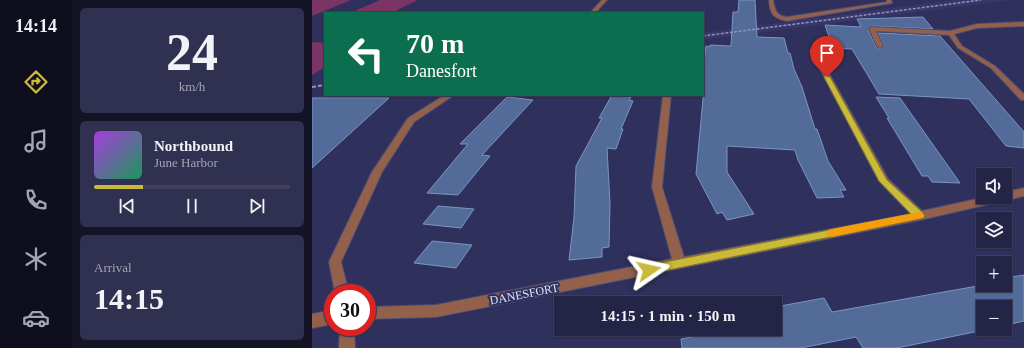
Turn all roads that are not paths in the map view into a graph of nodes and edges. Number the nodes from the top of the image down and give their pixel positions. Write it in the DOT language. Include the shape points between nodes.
graph roads {
  1 [pos="605,0"];
  2 [pos="770,0"];
  3 [pos="889,0"];
  4 [pos="593,12"];
  5 [pos="1024,24"];
  6 [pos="950,33"];
  7 [pos="880,46"];
  8 [pos="813,50"];
  9 [pos="448,96"];
  10 [pos="667,96"];
  11 [pos="1024,98"];
  12 [pos="1024,192"];
  13 [pos="1012,195"];
  14 [pos="976,203"];
  15 [pos="920,216"];
  16 [pos="680,264"];
  17 [pos="340,284"];
  18 [pos="376,313"];
  19 [pos="324,319"];
  20 [pos="312,321"];
  21 [pos="347,336"];
  22 [pos="347,348"];
  1 -- 4 [label="street"];
  2 -- 3 [label="street" via="773,14 777,18 787,19 890,4"];
  5 -- 6 [label="street" via="962,28"];
  6 -- 7 [label="street" via="872,29"];
  6 -- 11 [label="street" via="960,48 993,67"];
  8 -- 15 [label="street" via="884,181"];
  9 -- 17 [label="street" via="411,120 377,172 335,262"];
  10 -- 16 [label="street" via="657,188"];
  12 -- 13 [label="street"];
  14 -- 15 [label="street, DANESFORT"];
  15 -- 16 [label="street, DANESFORT"];
  16 -- 18 [label="street, DANESFORT" via="436,311"];
  19 -- 20 [label="street"];
  21 -- 22 [label="street"];
}
